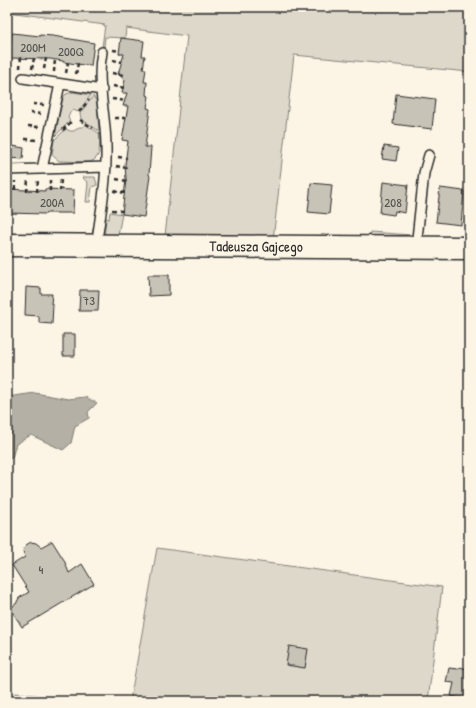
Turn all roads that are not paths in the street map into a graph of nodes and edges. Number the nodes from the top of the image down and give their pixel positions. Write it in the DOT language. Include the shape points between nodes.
graph roads {
  1 [pos="105,56"];
  2 [pos="23,78"];
  3 [pos="63,80"];
  4 [pos="105,88"];
  5 [pos="430,155"];
  6 [pos="110,166"];
  7 [pos="7,170"];
  8 [pos="40,172"];
  9 [pos="7,245"];
  10 [pos="96,246"];
  11 [pos="416,248"];
  12 [pos="469,248"];
  1 -- 4 [label="lane" via="100,65"];
  2 -- 3 [label="lane"];
  3 -- 4 [label="lane"];
  3 -- 8 [label="lane"];
  4 -- 6 [label="lane" via="106,145"];
  5 -- 11 [label="lane" via="424,173"];
  6 -- 8 [label="lane"];
  6 -- 10 [label="lane"];
  7 -- 8 [label="lane"];
  9 -- 10 [label="street, Tadeusza Gajcego"];
  10 -- 11 [label="street, Tadeusza Gajcego"];
  11 -- 12 [label="street, Tadeusza Gajcego"];
}
